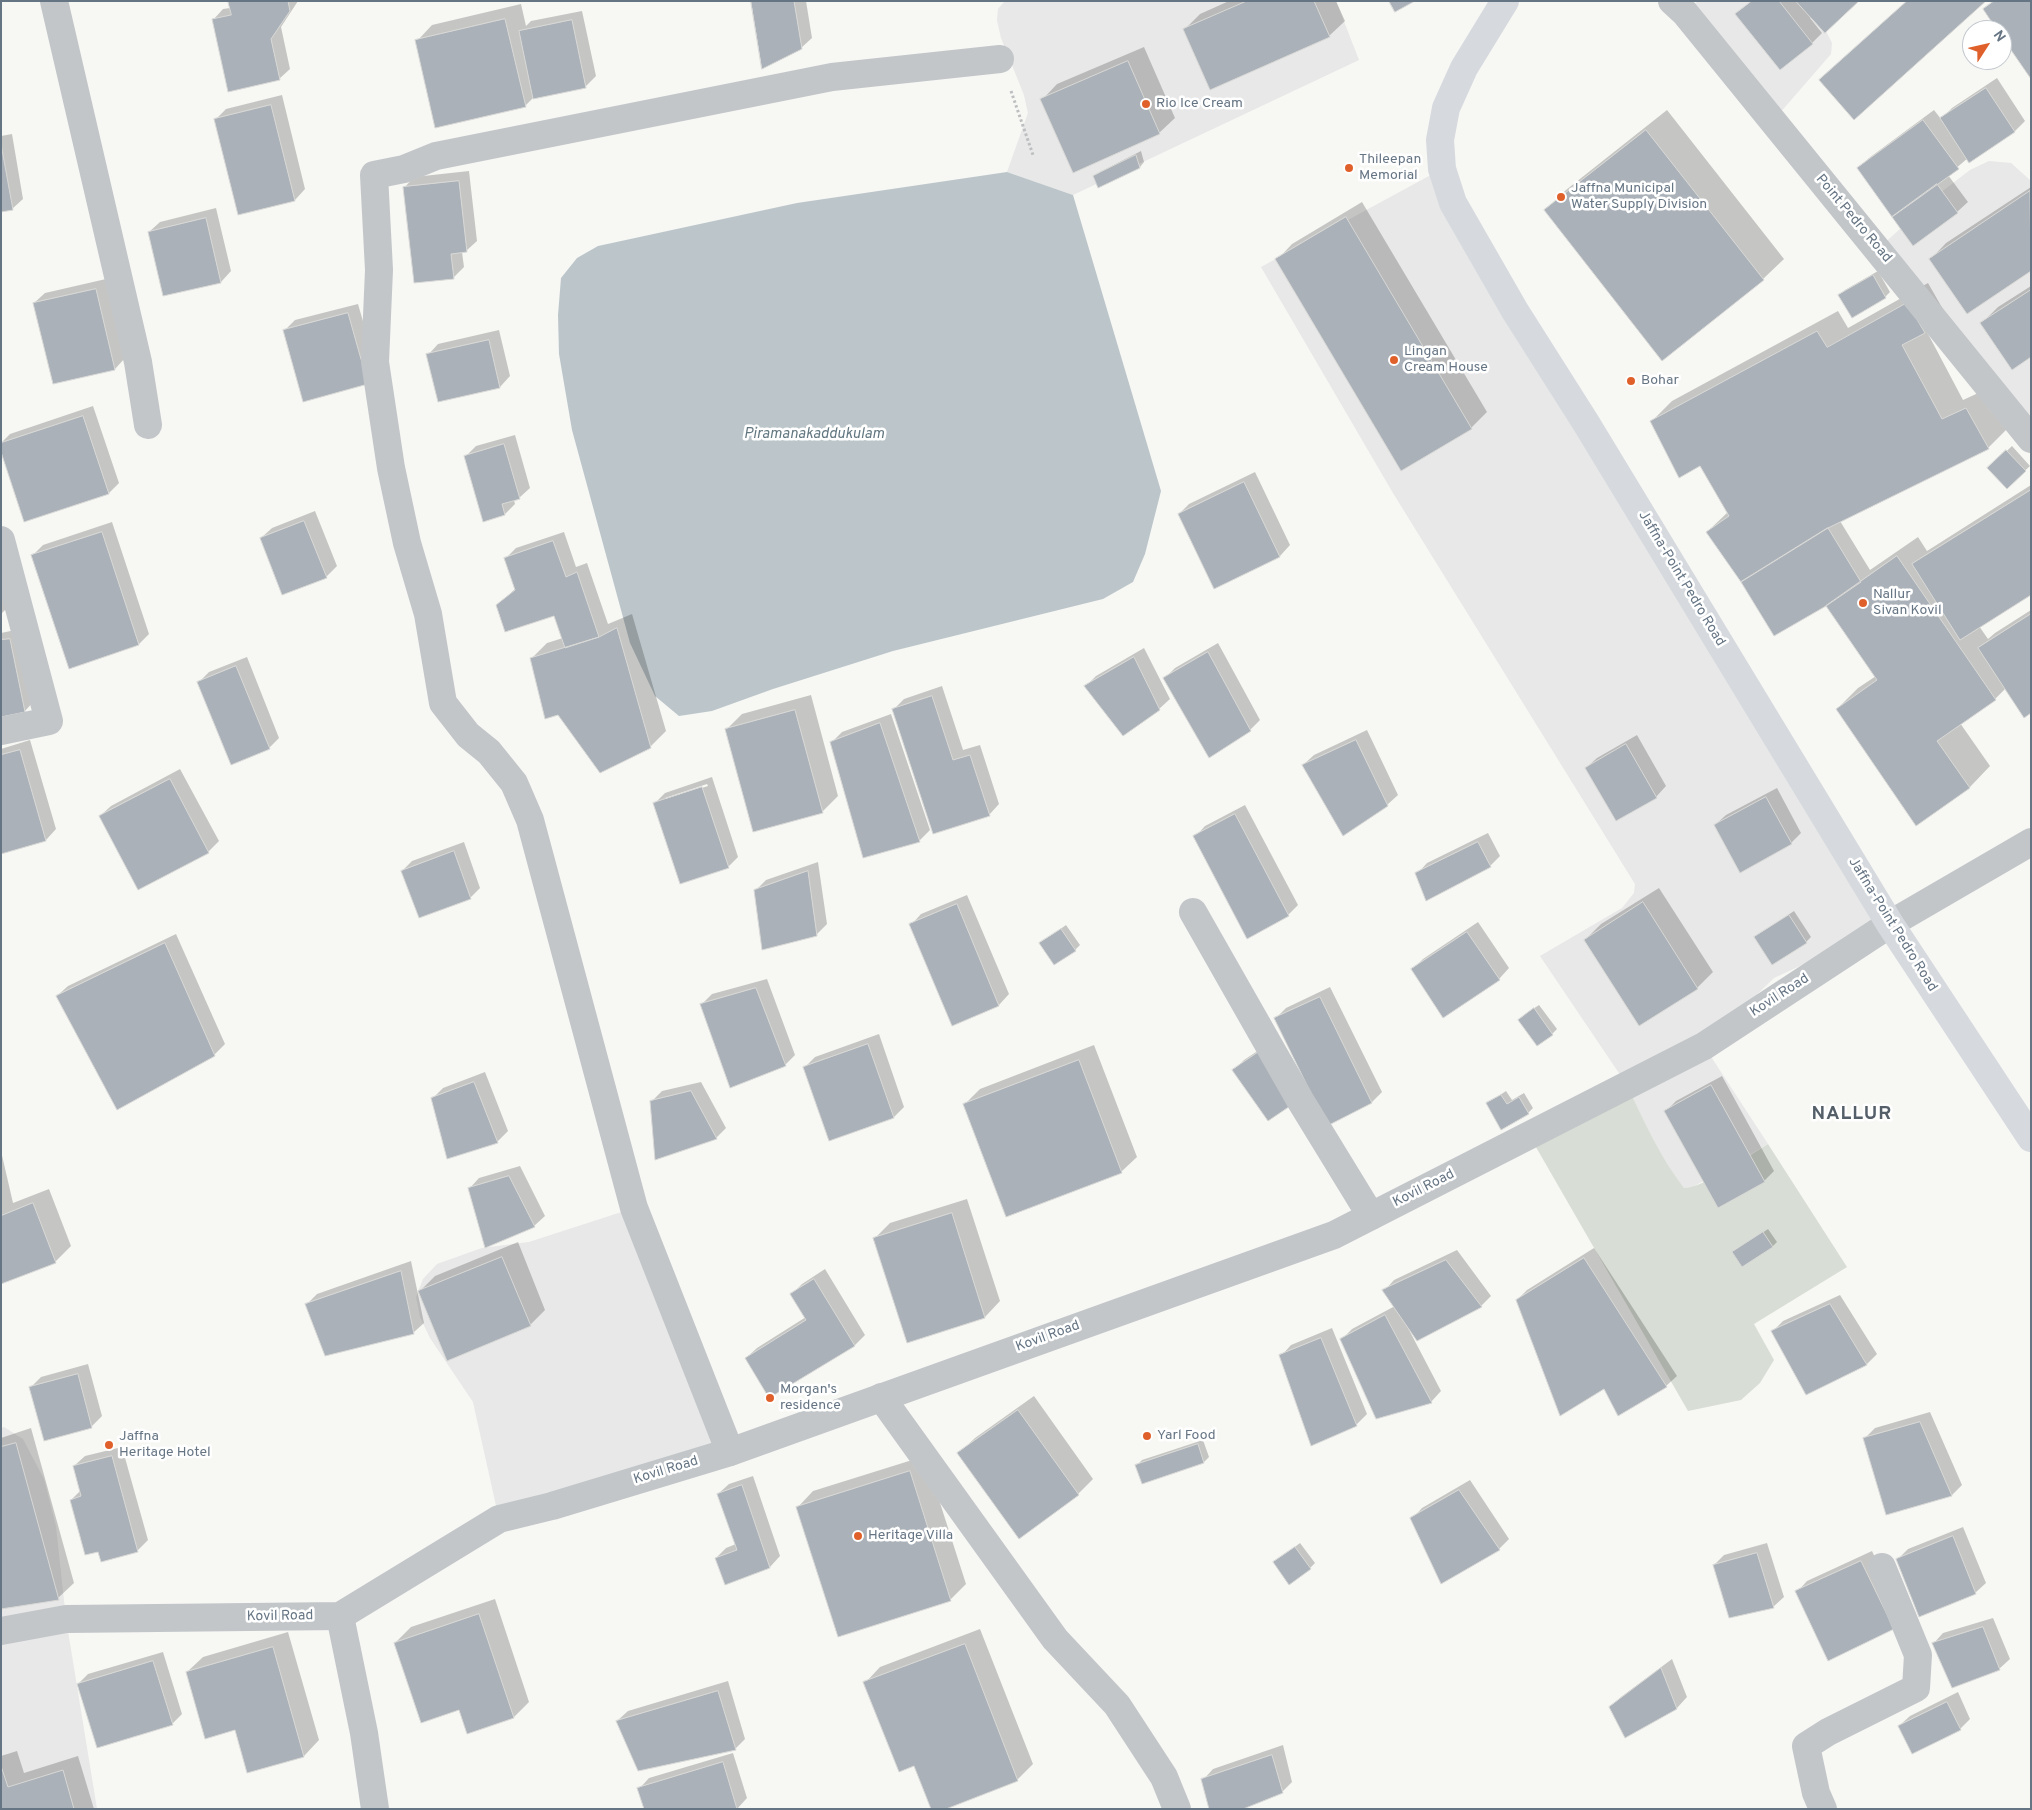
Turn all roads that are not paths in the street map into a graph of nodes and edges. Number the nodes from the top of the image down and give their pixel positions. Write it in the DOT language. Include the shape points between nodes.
graph roads {
  1 [pos="54,1"];
  2 [pos="1505,1"];
  3 [pos="1672,1"];
  4 [pos="1000,59"];
  5 [pos="148,425"];
  6 [pos="2031,439"];
  7 [pos="1,540"];
  8 [pos="1,731"];
  9 [pos="2031,842"];
  10 [pos="1193,912"];
  11 [pos="1890,924"];
  12 [pos="2031,1138"];
  13 [pos="1371,1216"];
  14 [pos="881,1397"];
  15 [pos="730,1452"];
  16 [pos="1882,1567"];
  17 [pos="340,1616"];
  18 [pos="1,1630"];
  19 [pos="375,1809"];
  20 [pos="1177,1809"];
  21 [pos="1823,1809"];
  1 -- 5 [label="street" via="138,362"];
  2 -- 11 [label="main road, Jaffna-Point Pedro Road" via="1464,68 1446,108 1440,140 1442,169 1453,203 1515,311"];
  3 -- 6 [label="street, Point Pedro Road"];
  4 -- 15 [label="street" via="832,77 436,156 404,169 374,175 379,270 375,362 391,468 407,543 428,614 443,704 514,783 530,820 634,1208"];
  7 -- 8 [label="street" via="48,721"];
  9 -- 11 [label="street, Kovil Road"];
  10 -- 13 [label="street" via="1300,1100"];
  11 -- 12 [label="main road, Jaffna-Point Pedro Road"];
  11 -- 13 [label="street, Kovil Road" via="1704,1046"];
  13 -- 14 [label="street, Kovil Road" via="1334,1235"];
  14 -- 15 [label="street, Kovil Road"];
  14 -- 20 [label="street" via="1055,1640 1117,1705 1164,1777"];
  15 -- 17 [label="street, Kovil Road" via="498,1519"];
  16 -- 21 [label="street" via="1918,1655 1916,1688 1806,1746 1816,1793"];
  17 -- 18 [label="street, Kovil Road" via="66,1619"];
  17 -- 19 [label="street" via="364,1732"];
}
